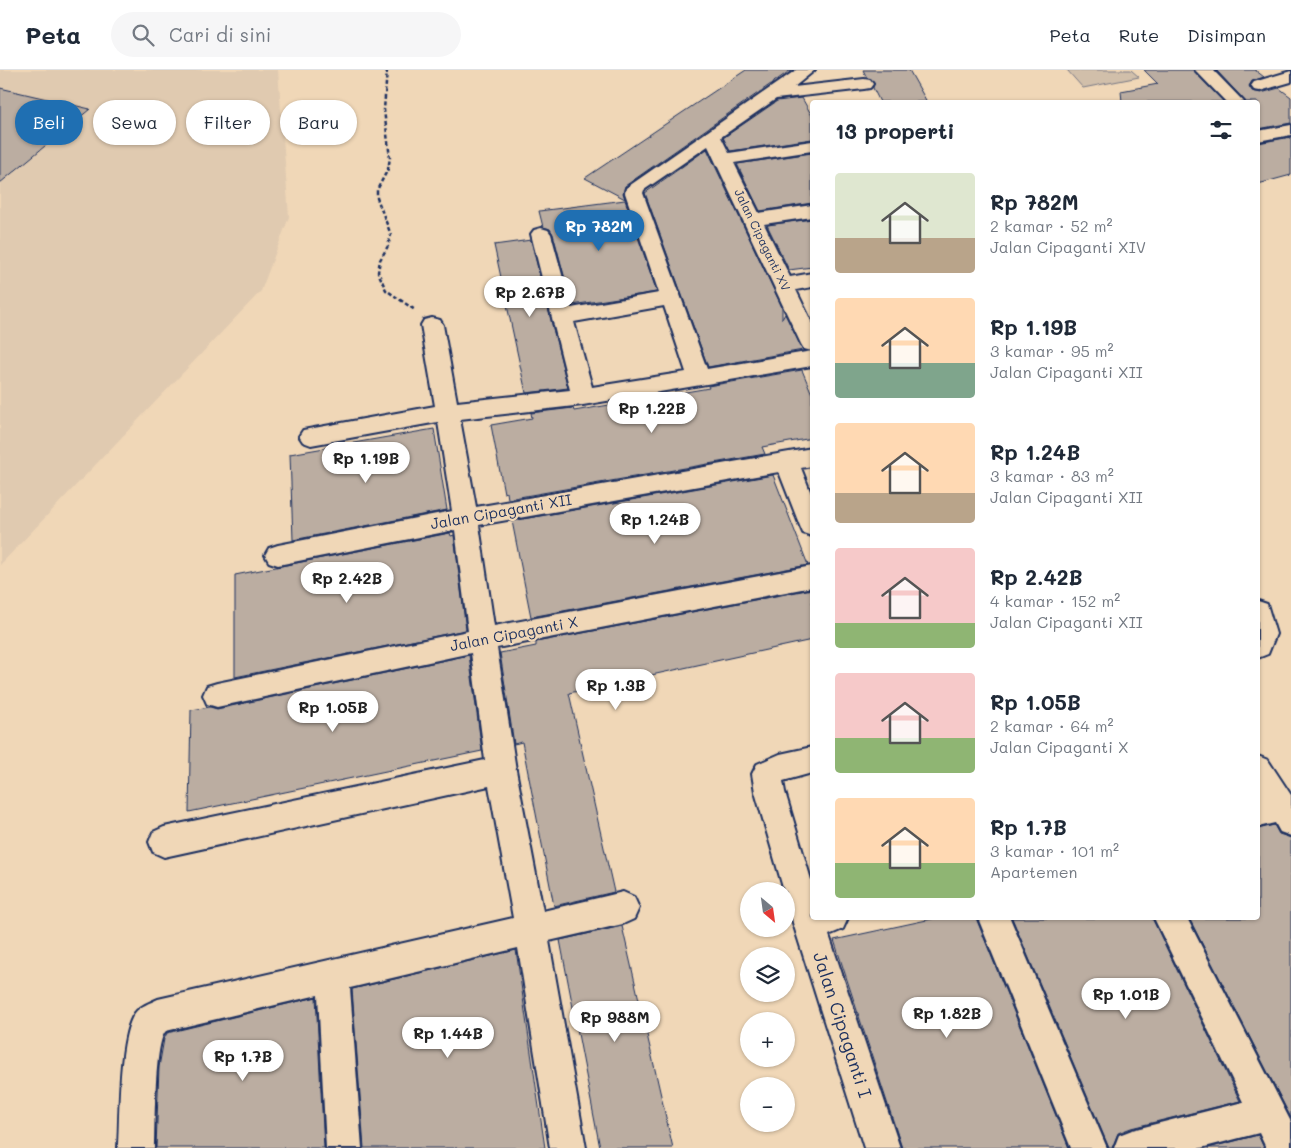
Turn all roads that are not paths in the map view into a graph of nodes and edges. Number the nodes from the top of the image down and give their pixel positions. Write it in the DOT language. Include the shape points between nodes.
graph roads {
  1 [pos="807,70"];
  2 [pos="1203,70"];
  3 [pos="1291,76"];
  4 [pos="864,83"];
  5 [pos="1260,86"];
  6 [pos="772,94"];
  7 [pos="1233,100"];
  8 [pos="1291,130"];
  9 [pos="1261,131"];
  10 [pos="712,136"];
  11 [pos="810,146"];
  12 [pos="723,159"];
  13 [pos="810,211"];
  14 [pos="752,220"];
  15 [pos="541,234"];
  16 [pos="810,280"];
  17 [pos="784,285"];
  18 [pos="671,298"];
  19 [pos="562,317"];
  20 [pos="432,325"];
  21 [pos="810,340"];
  22 [pos="810,359"];
  23 [pos="700,379"];
  24 [pos="583,397"];
  25 [pos="448,412"];
  26 [pos="311,436"];
  27 [pos="810,457"];
  28 [pos="787,461"];
  29 [pos="466,518"];
  30 [pos="810,521"];
  31 [pos="278,555"];
  32 [pos="810,576"];
  33 [pos="1260,620"];
  34 [pos="484,639"];
  35 [pos="1260,644"];
  36 [pos="217,695"];
  37 [pos="810,760"];
  38 [pos="500,770"];
  39 [pos="1260,775"];
  40 [pos="1277,814"];
  41 [pos="164,842"];
  42 [pos="810,894"];
  43 [pos="623,908"];
  44 [pos="820,920"];
  45 [pos="995,920"];
  46 [pos="1171,920"];
  47 [pos="531,929"];
  48 [pos="334,977"];
  49 [pos="1268,1113"];
  50 [pos="136,1148"];
  51 [pos="344,1148"];
  52 [pos="568,1148"];
  53 [pos="882,1148"];
  54 [pos="1089,1148"];
  55 [pos="1132,1148"];
  56 [pos="1285,1148"];
  1 -- 6 [label="street"];
  2 -- 7 [label="street"];
  3 -- 5 [label="street"];
  4 -- 6 [label="street"];
  6 -- 10 [label="street"];
  8 -- 9 [label="street"];
  10 -- 12 [label="street, Jalan Cipaganti XV"];
  10 -- 18 [label="street" via="640,184 634,193"];
  11 -- 12 [label="street"];
  12 -- 14 [label="street, Jalan Cipaganti XV"];
  13 -- 14 [label="street"];
  14 -- 17 [label="street, Jalan Cipaganti XV"];
  15 -- 19 [label="street"];
  16 -- 17 [label="street"];
  17 -- 21 [label="street, Jalan Cipaganti XV"];
  18 -- 19 [label="street"];
  18 -- 23 [label="street"];
  19 -- 24 [label="street"];
  20 -- 25 [label="street"];
  22 -- 23 [label="street"];
  23 -- 24 [label="street"];
  24 -- 25 [label="street"];
  25 -- 26 [label="street"];
  25 -- 29 [label="street"];
  27 -- 28 [label="street, Jalan Cipaganti XII"];
  28 -- 29 [label="street, Jalan Cipaganti XII"];
  28 -- 30 [label="street"];
  29 -- 31 [label="street, Jalan Cipaganti XII"];
  29 -- 34 [label="street"];
  32 -- 34 [label="street, Jalan Cipaganti X"];
  33 -- 35 [label="street" via="1263,632"];
  34 -- 36 [label="street, Jalan Cipaganti X"];
  34 -- 38 [label="street"];
  37 -- 42 [label="street, Jalan Cipaganti I" via="780,767 767,774 770,792"];
  38 -- 41 [label="street"];
  38 -- 47 [label="street"];
  39 -- 40 [label="street"];
  43 -- 47 [label="street"];
  44 -- 53 [label="street, Jalan Cipaganti I"];
  45 -- 54 [label="street"];
  46 -- 49 [label="street"];
  47 -- 48 [label="street"];
  47 -- 52 [label="street"];
  48 -- 50 [label="street" via="172,1011 147,1025 141,1052"];
  48 -- 51 [label="street"];
  49 -- 55 [label="street"];
  49 -- 56 [label="street"];
}
